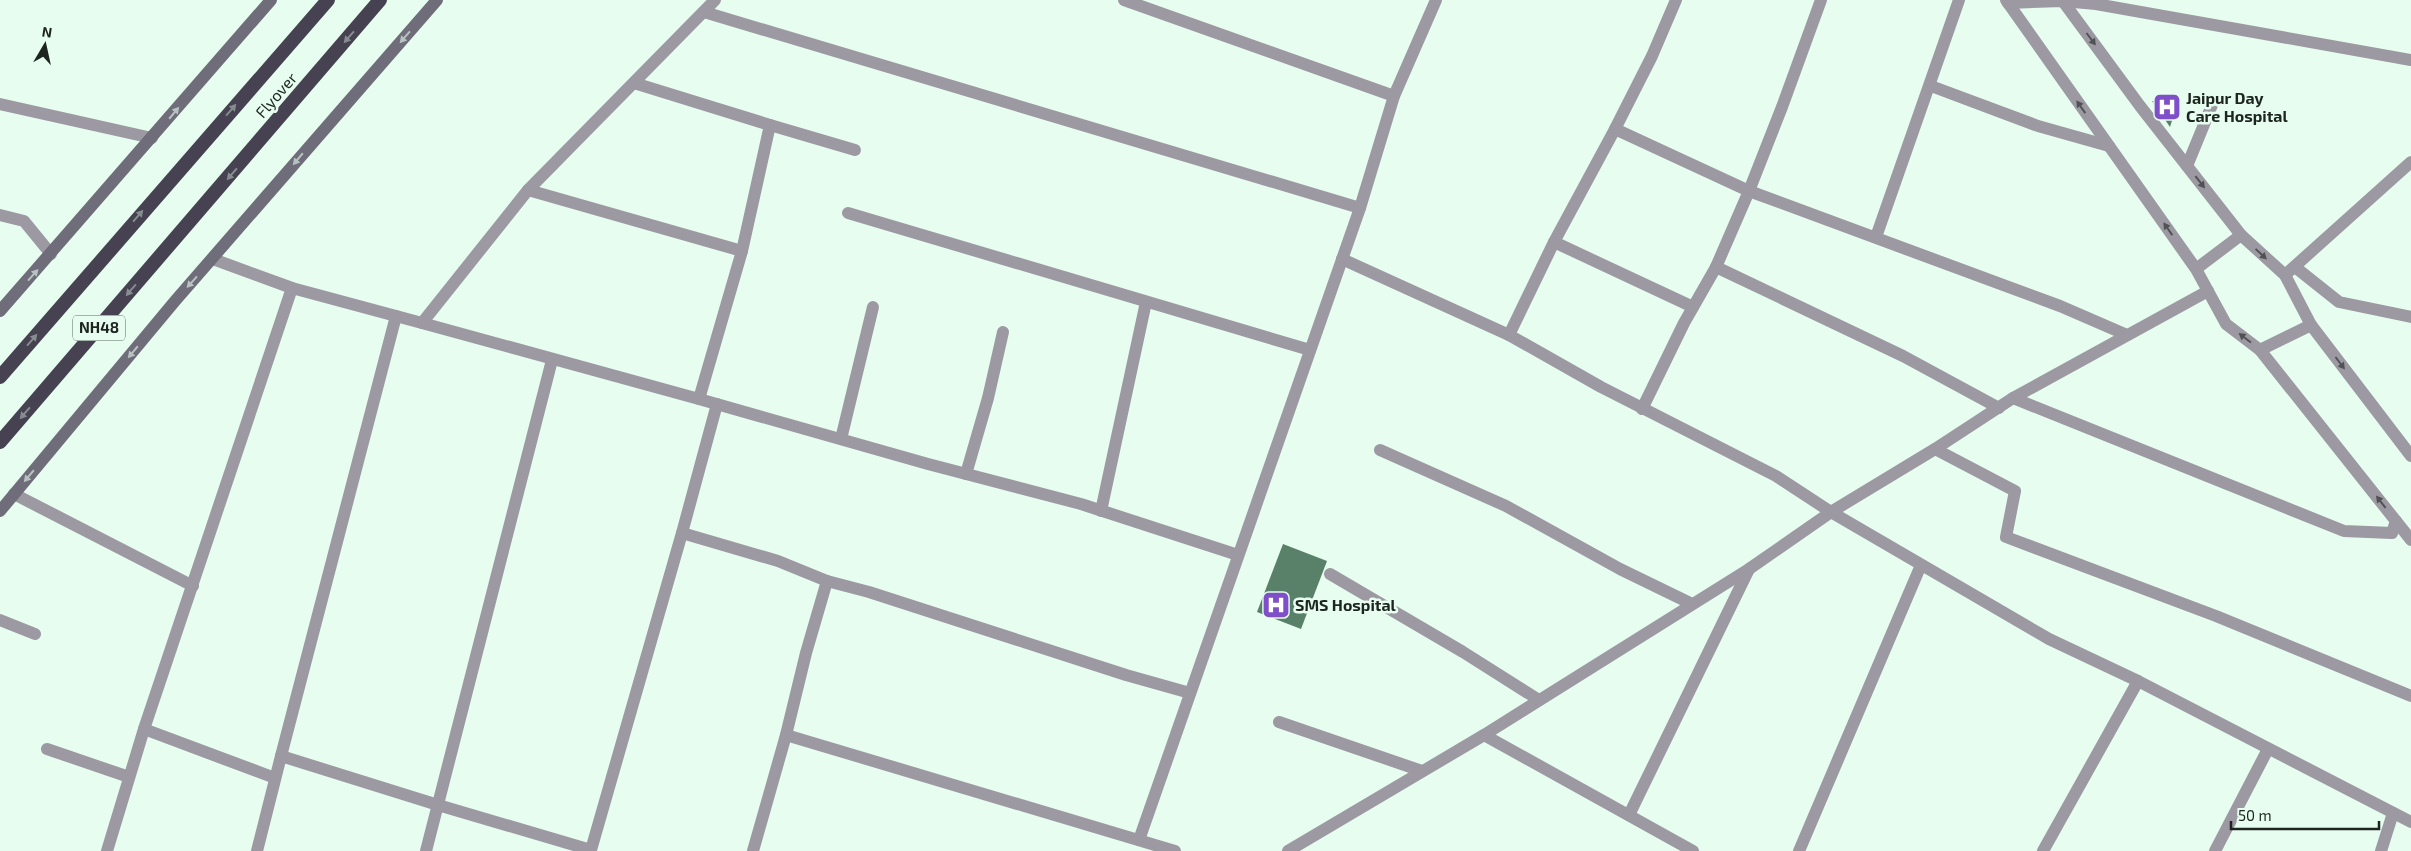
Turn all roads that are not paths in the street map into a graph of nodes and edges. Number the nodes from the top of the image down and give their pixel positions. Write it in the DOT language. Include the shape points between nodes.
graph roads {
  1 [pos="271,0"];
  2 [pos="328,0"];
  3 [pos="380,0"];
  4 [pos="437,0"];
  5 [pos="715,0"];
  6 [pos="1124,0"];
  7 [pos="1436,0"];
  8 [pos="1676,0"];
  9 [pos="1821,0"];
  10 [pos="1960,0"];
  11 [pos="2062,0"];
  12 [pos="2007,2"];
  13 [pos="704,12"];
  14 [pos="2411,60"];
  15 [pos="634,83"];
  16 [pos="1931,86"];
  17 [pos="1394,96"];
  18 [pos="0,104"];
  19 [pos="2212,105"];
  20 [pos="770,125"];
  21 [pos="1615,129"];
  22 [pos="152,138"];
  23 [pos="2109,146"];
  24 [pos="856,150"];
  25 [pos="2411,162"];
  26 [pos="2187,166"];
  27 [pos="528,190"];
  28 [pos="1748,191"];
  29 [pos="1360,208"];
  30 [pos="848,213"];
  31 [pos="0,215"];
  32 [pos="2241,235"];
  33 [pos="1876,237"];
  34 [pos="1554,242"];
  35 [pos="742,251"];
  36 [pos="51,254"];
  37 [pos="213,259"];
  38 [pos="1342,259"];
  39 [pos="1716,267"];
  40 [pos="2295,267"];
  41 [pos="2196,269"];
  42 [pos="2285,275"];
  43 [pos="292,288"];
  44 [pos="2208,291"];
  45 [pos="1146,302"];
  46 [pos="873,307"];
  47 [pos="1693,307"];
  48 [pos="0,311"];
  49 [pos="396,316"];
  50 [pos="2411,317"];
  51 [pos="422,322"];
  52 [pos="2310,324"];
  53 [pos="1003,332"];
  54 [pos="1508,335"];
  55 [pos="2127,335"];
  56 [pos="1310,350"];
  57 [pos="2260,350"];
  58 [pos="552,360"];
  59 [pos="0,377"];
  60 [pos="2013,398"];
  61 [pos="699,399"];
  62 [pos="718,404"];
  63 [pos="1998,408"];
  64 [pos="1642,409"];
  65 [pos="842,439"];
  66 [pos="0,442"];
  67 [pos="1935,449"];
  68 [pos="1380,450"];
  69 [pos="2411,456"];
  70 [pos="966,474"];
  71 [pos="14,494"];
  72 [pos="0,511"];
  73 [pos="1101,511"];
  74 [pos="1831,512"];
  75 [pos="2396,522"];
  76 [pos="682,533"];
  77 [pos="2411,540"];
  78 [pos="1238,554"];
  79 [pos="1921,565"];
  80 [pos="1749,569"];
  81 [pos="1330,574"];
  82 [pos="827,581"];
  83 [pos="193,586"];
  84 [pos="1692,604"];
  85 [pos="0,620"];
  86 [pos="35,634"];
  87 [pos="2138,681"];
  88 [pos="1190,693"];
  89 [pos="2411,696"];
  90 [pos="1539,700"];
  91 [pos="1278,722"];
  92 [pos="144,729"];
  93 [pos="786,735"];
  94 [pos="1484,735"];
  95 [pos="47,749"];
  96 [pos="2268,749"];
  97 [pos="281,756"];
  98 [pos="1422,771"];
  99 [pos="129,778"];
  100 [pos="275,778"];
  101 [pos="438,806"];
  102 [pos="2393,813"];
  103 [pos="1629,816"];
  104 [pos="2411,822"];
  105 [pos="1139,840"];
  106 [pos="107,851"];
  107 [pos="257,851"];
  108 [pos="426,851"];
  109 [pos="592,851"];
  110 [pos="753,851"];
  111 [pos="1175,851"];
  112 [pos="1288,851"];
  113 [pos="1693,851"];
  114 [pos="1799,851"];
  115 [pos="2043,851"];
  116 [pos="2215,851"];
  117 [pos="2381,851"];
  22 -- 1 [label="main road, one-way"];
  59 -- 2 [label="highway, Flyover / NH48, one-way"];
  3 -- 66 [label="highway, Flyover / NH48, one-way"];
  4 -- 37 [label="main road, one-way"];
  5 -- 13 [label="street"];
  6 -- 17 [label="street"];
  7 -- 17 [label="street"];
  8 -- 21 [label="street"];
  9 -- 28 [label="street"];
  10 -- 16 [label="street"];
  11 -- 12 [label="street"];
  11 -- 14 [label="street"];
  11 -- 26 [label="street, one-way"];
  23 -- 12 [label="street, one-way"];
  13 -- 15 [label="street"];
  13 -- 29 [label="street"];
  15 -- 20 [label="street"];
  15 -- 27 [label="street"];
  16 -- 23 [label="street" via="2038,126"];
  16 -- 33 [label="street"];
  17 -- 29 [label="street"];
  18 -- 22 [label="street"];
  19 -- 26 [label="street"];
  20 -- 24 [label="street"];
  20 -- 35 [label="street"];
  21 -- 28 [label="street"];
  21 -- 34 [label="street"];
  22 -- 36 [label="main road"];
  41 -- 23 [label="street, one-way"];
  25 -- 40 [label="street"];
  26 -- 32 [label="street, one-way"];
  27 -- 35 [label="street"];
  27 -- 51 [label="street"];
  28 -- 33 [label="street"];
  28 -- 39 [label="street"];
  29 -- 38 [label="street"];
  30 -- 45 [label="street"];
  31 -- 36 [label="street" via="24,221"];
  32 -- 41 [label="street"];
  32 -- 42 [label="street, one-way"];
  33 -- 55 [label="street" via="2060,306"];
  34 -- 47 [label="street"];
  34 -- 54 [label="street"];
  35 -- 61 [label="street"];
  48 -- 36 [label="main road, one-way"];
  37 -- 43 [label="street"];
  37 -- 71 [label="main road, one-way"];
  38 -- 54 [label="street"];
  38 -- 56 [label="street"];
  39 -- 47 [label="street"];
  39 -- 63 [label="street" via="1903,356"];
  40 -- 42 [label="street"];
  40 -- 50 [label="street" via="2339,302"];
  41 -- 44 [label="street"];
  42 -- 52 [label="street"];
  43 -- 49 [label="street"];
  43 -- 83 [label="street"];
  44 -- 55 [label="street"];
  57 -- 44 [label="street, one-way" via="2226,324"];
  45 -- 56 [label="street"];
  45 -- 73 [label="street"];
  46 -- 65 [label="street"];
  47 -- 64 [label="street"];
  49 -- 51 [label="street"];
  49 -- 97 [label="street"];
  51 -- 58 [label="street"];
  52 -- 57 [label="street"];
  52 -- 69 [label="street, one-way"];
  53 -- 70 [label="street"];
  54 -- 64 [label="street"];
  55 -- 60 [label="street"];
  56 -- 78 [label="street"];
  75 -- 57 [label="street, one-way"];
  58 -- 61 [label="street"];
  58 -- 101 [label="street"];
  60 -- 63 [label="street"];
  60 -- 75 [label="street" via="2344,532 2392,533"];
  61 -- 62 [label="street"];
  62 -- 65 [label="street"];
  62 -- 76 [label="street"];
  63 -- 67 [label="street"];
  64 -- 74 [label="street" via="1776,476"];
  65 -- 70 [label="street"];
  67 -- 74 [label="street"];
  67 -- 89 [label="street" via="2014,490 2006,537 2216,616"];
  68 -- 84 [label="street" via="1506,506 1620,569"];
  70 -- 73 [label="street"];
  71 -- 72 [label="main road"];
  71 -- 83 [label="street"];
  73 -- 78 [label="street"];
  74 -- 79 [label="street"];
  74 -- 80 [label="street"];
  75 -- 77 [label="street"];
  76 -- 82 [label="street" via="778,561"];
  76 -- 109 [label="street"];
  78 -- 88 [label="street"];
  79 -- 87 [label="street" via="2049,638"];
  79 -- 114 [label="street"];
  80 -- 84 [label="street"];
  80 -- 103 [label="street"];
  81 -- 90 [label="street"];
  82 -- 88 [label="street"];
  82 -- 93 [label="street"];
  83 -- 92 [label="street"];
  84 -- 90 [label="street"];
  85 -- 86 [label="street"];
  87 -- 96 [label="street"];
  87 -- 115 [label="street"];
  88 -- 105 [label="street"];
  90 -- 94 [label="street"];
  91 -- 98 [label="street"];
  92 -- 99 [label="street"];
  92 -- 100 [label="street"];
  93 -- 105 [label="street"];
  93 -- 110 [label="street"];
  94 -- 98 [label="street"];
  94 -- 103 [label="street"];
  95 -- 99 [label="street"];
  96 -- 102 [label="street"];
  96 -- 116 [label="street"];
  97 -- 100 [label="street"];
  97 -- 101 [label="street"];
  98 -- 112 [label="street"];
  99 -- 106 [label="street"];
  100 -- 107 [label="street"];
  101 -- 108 [label="street"];
  101 -- 109 [label="street"];
  102 -- 104 [label="street"];
  102 -- 117 [label="street"];
  103 -- 113 [label="street"];
  105 -- 111 [label="street"];
}
